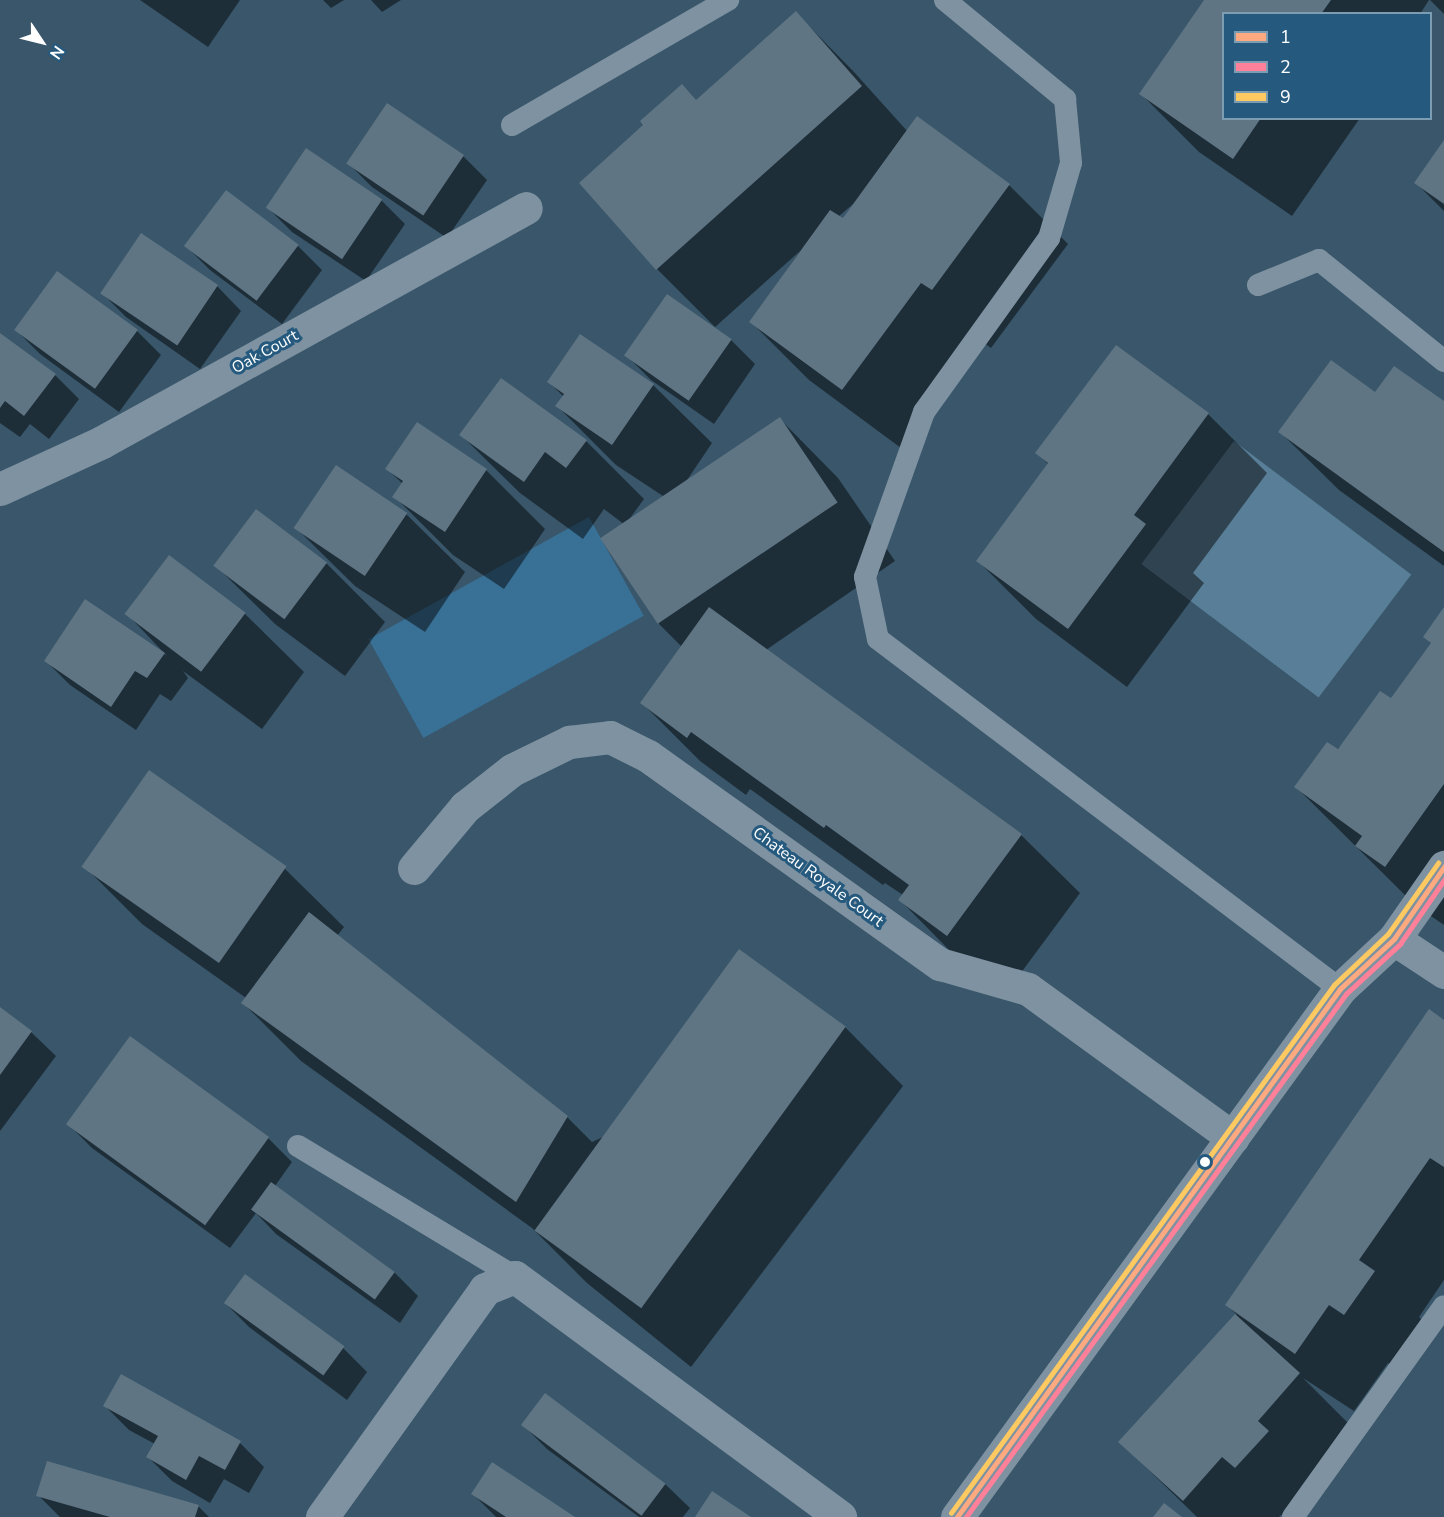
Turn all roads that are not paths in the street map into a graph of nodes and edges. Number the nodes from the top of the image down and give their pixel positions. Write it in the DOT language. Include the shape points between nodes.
graph roads {
  1 [pos="728,0"];
  2 [pos="945,0"];
  3 [pos="512,125"];
  4 [pos="526,208"];
  5 [pos="1258,285"];
  6 [pos="1444,361"];
  7 [pos="0,489"];
  8 [pos="414,867"];
  9 [pos="1444,867"];
  10 [pos="1394,939"];
  11 [pos="1444,972"];
  12 [pos="1340,989"];
  13 [pos="1233,1138"];
  14 [pos="298,1146"];
  15 [pos="515,1277"];
  16 [pos="1444,1306"];
  17 [pos="322,1517"];
  18 [pos="840,1517"];
  19 [pos="957,1517"];
  20 [pos="1293,1517"];
  1 -- 3 [label="lane"];
  2 -- 12 [label="lane" via="1065,99 1071,164 1049,238 924,412 865,577 878,639"];
  4 -- 7 [label="street, Oak Court" via="102,442"];
  5 -- 6 [label="lane" via="1319,260"];
  8 -- 13 [label="street, Chateau Royale Court" via="465,807 512,770 569,742 610,737 648,756 940,964 1028,989"];
  9 -- 10 [label="street"];
  10 -- 11 [label="street"];
  10 -- 12 [label="street"];
  12 -- 13 [label="street"];
  13 -- 19 [label="street"];
  14 -- 15 [label="lane"];
  15 -- 17 [label="street" via="485,1289"];
  15 -- 18 [label="street"];
  16 -- 20 [label="lane"];
}
